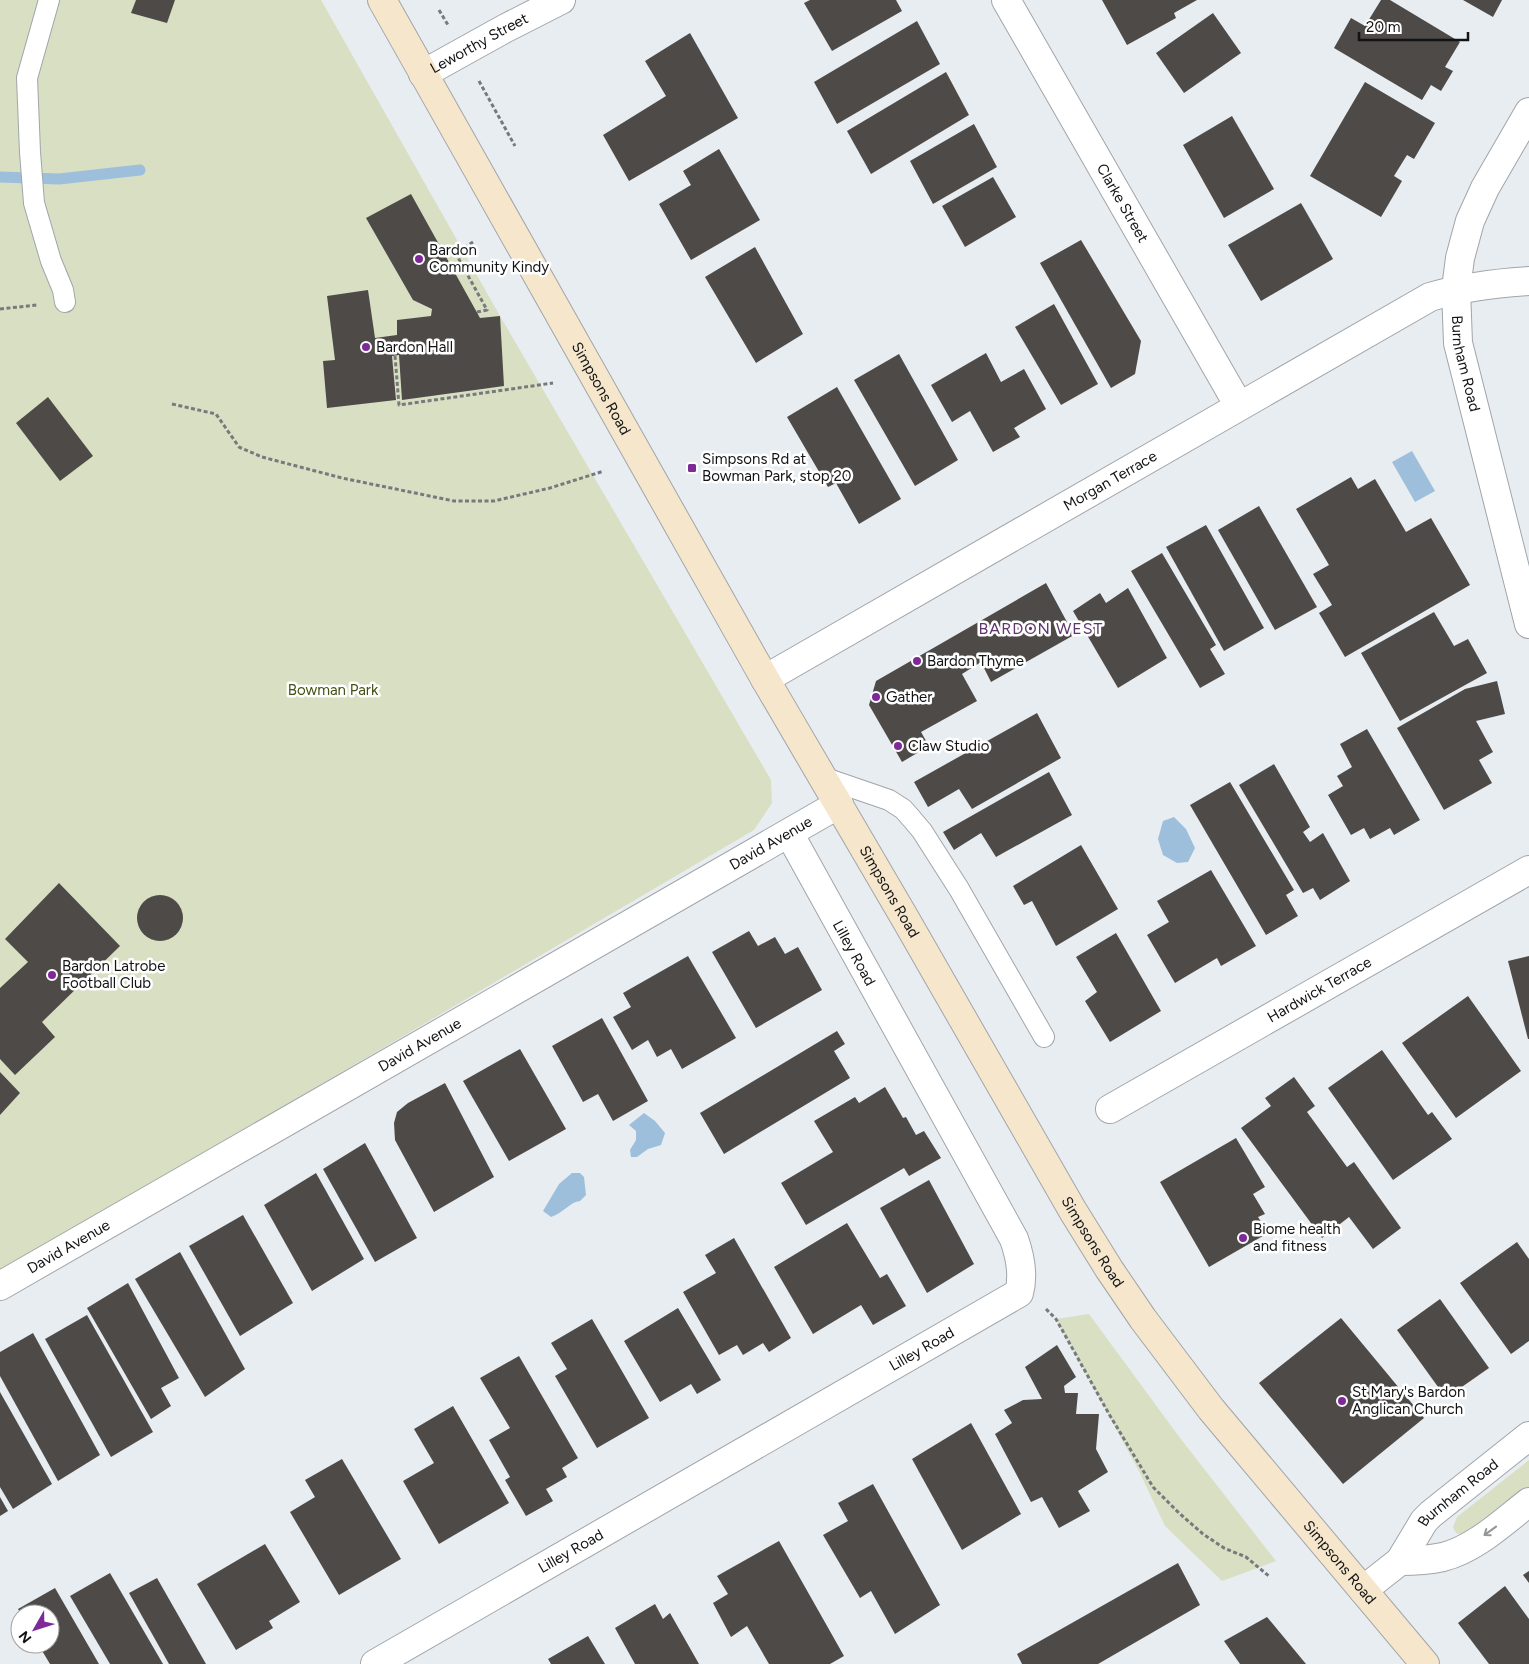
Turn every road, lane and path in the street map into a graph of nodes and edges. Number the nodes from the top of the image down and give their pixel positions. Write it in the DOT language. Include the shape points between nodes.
graph roads {
  1 [pos="48,0"];
  2 [pos="382,0"];
  3 [pos="561,0"];
  4 [pos="1006,0"];
  5 [pos="423,74"];
  6 [pos="1529,112"];
  7 [pos="473,242"];
  8 [pos="1529,281"];
  9 [pos="1456,289"];
  10 [pos="65,302"];
  11 [pos="0,309"];
  12 [pos="477,312"];
  13 [pos="395,356"];
  14 [pos="553,383"];
  15 [pos="172,404"];
  16 [pos="1239,406"];
  17 [pos="604,472"];
  18 [pos="1529,624"];
  19 [pos="765,679"];
  20 [pos="822,777"];
  21 [pos="839,804"];
  22 [pos="789,833"];
  23 [pos="1529,870"];
  24 [pos="1044,1037"];
  25 [pos="1110,1109"];
  26 [pos="0,1286"];
  27 [pos="1019,1293"];
  28 [pos="1529,1436"];
  29 [pos="1529,1502"];
  30 [pos="1400,1561"];
  31 [pos="1270,1577"];
  32 [pos="1363,1590"];
  33 [pos="375,1664"];
  34 [pos="1425,1664"];
  1 -- 10 [label="lane" via="27,78 30,152 34,203"];
  2 -- 5 [label="main road, Simpsons Road"];
  3 -- 5 [label="street, Leworthy Street"];
  4 -- 16 [label="street, Clarke Street"];
  5 -- 19 [label="main road, Simpsons Road"];
  6 -- 9 [label="street, Burnham Road" via="1485,188 1470,221"];
  7 -- 12 [label="path" via="456,254 487,310"];
  8 -- 9 [label="street, Morgan Terrace"];
  9 -- 16 [label="street, Morgan Terrace" via="1430,297"];
  9 -- 18 [label="street, Burnham Road" via="1458,343"];
  10 -- 11 [label="path"];
  13 -- 14 [label="path" via="399,405"];
  15 -- 17 [label="path" via="216,414 239,447 262,457 342,478 454,501 494,501"];
  16 -- 19 [label="street, Morgan Terrace"];
  19 -- 20 [label="main road, Simpsons Road"];
  20 -- 21 [label="main road, Simpsons Road"];
  20 -- 24 [label="lane" via="889,800 911,818 959,889"];
  21 -- 22 [label="street, David Avenue"];
  21 -- 32 [label="main road, Simpsons Road" via="1109,1270 1211,1409"];
  22 -- 26 [label="street, David Avenue"];
  22 -- 27 [label="street, Lilley Road" via="1014,1239 1020,1256"];
  23 -- 25 [label="street, Hardwick Terrace"];
  27 -- 31 [label="path" via="1049,1311 1056,1319 1153,1486 1203,1534 1246,1557"];
  27 -- 33 [label="street, Lilley Road"];
  28 -- 30 [label="street, Burnham Road" via="1431,1514"];
  29 -- 30 [label="street, one-way" via="1476,1542 1457,1552 1434,1559"];
  30 -- 32 [label="street, Burnham Road"];
  32 -- 34 [label="main road, Simpsons Road"];
}
